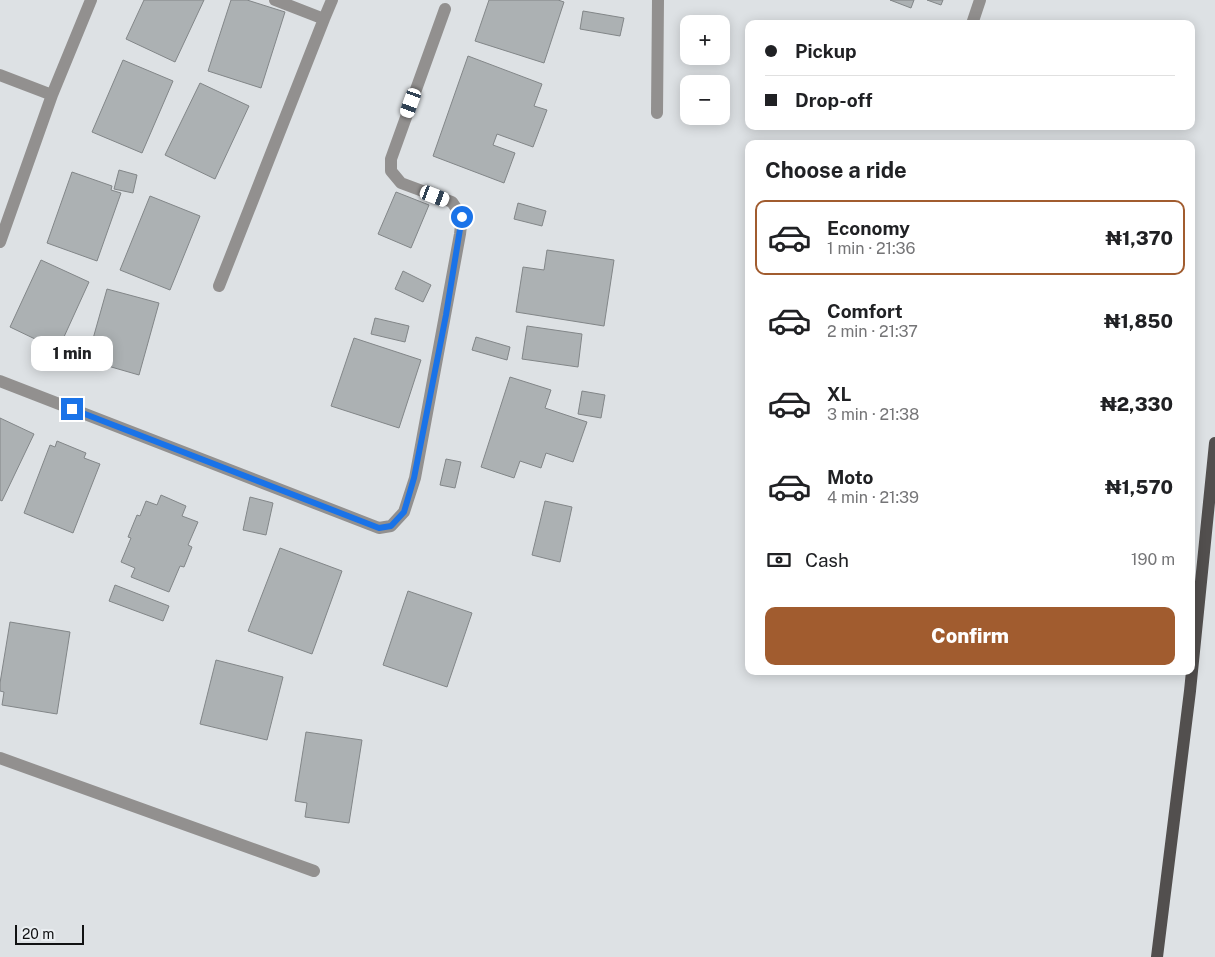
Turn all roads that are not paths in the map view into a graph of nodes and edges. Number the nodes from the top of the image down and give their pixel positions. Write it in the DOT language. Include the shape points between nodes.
graph roads {
  1 [pos="91,0"];
  2 [pos="275,0"];
  3 [pos="332,0"];
  4 [pos="658,0"];
  5 [pos="980,0"];
  6 [pos="445,9"];
  7 [pos="324,19"];
  8 [pos="973,20"];
  9 [pos="0,75"];
  10 [pos="52,95"];
  11 [pos="658,113"];
  12 [pos="0,242"];
  13 [pos="219,286"];
  14 [pos="0,381"];
  15 [pos="1215,443"];
  16 [pos="1195,641"];
  17 [pos="1192,675"];
  18 [pos="0,758"];
  19 [pos="314,871"];
  20 [pos="1157,957"];
  1 -- 10 [label="street"];
  2 -- 7 [label="street"];
  3 -- 7 [label="street"];
  4 -- 11 [label="street"];
  5 -- 8 [label="street"];
  6 -- 14 [label="street" via="391,159 391,171 401,183 452,202 462,217 414,478 404,512 391,526 379,528"];
  7 -- 13 [label="street"];
  9 -- 10 [label="street"];
  10 -- 12 [label="street"];
  15 -- 16 [label="main road"];
  17 -- 20 [label="main road"];
  18 -- 19 [label="street"];
}
